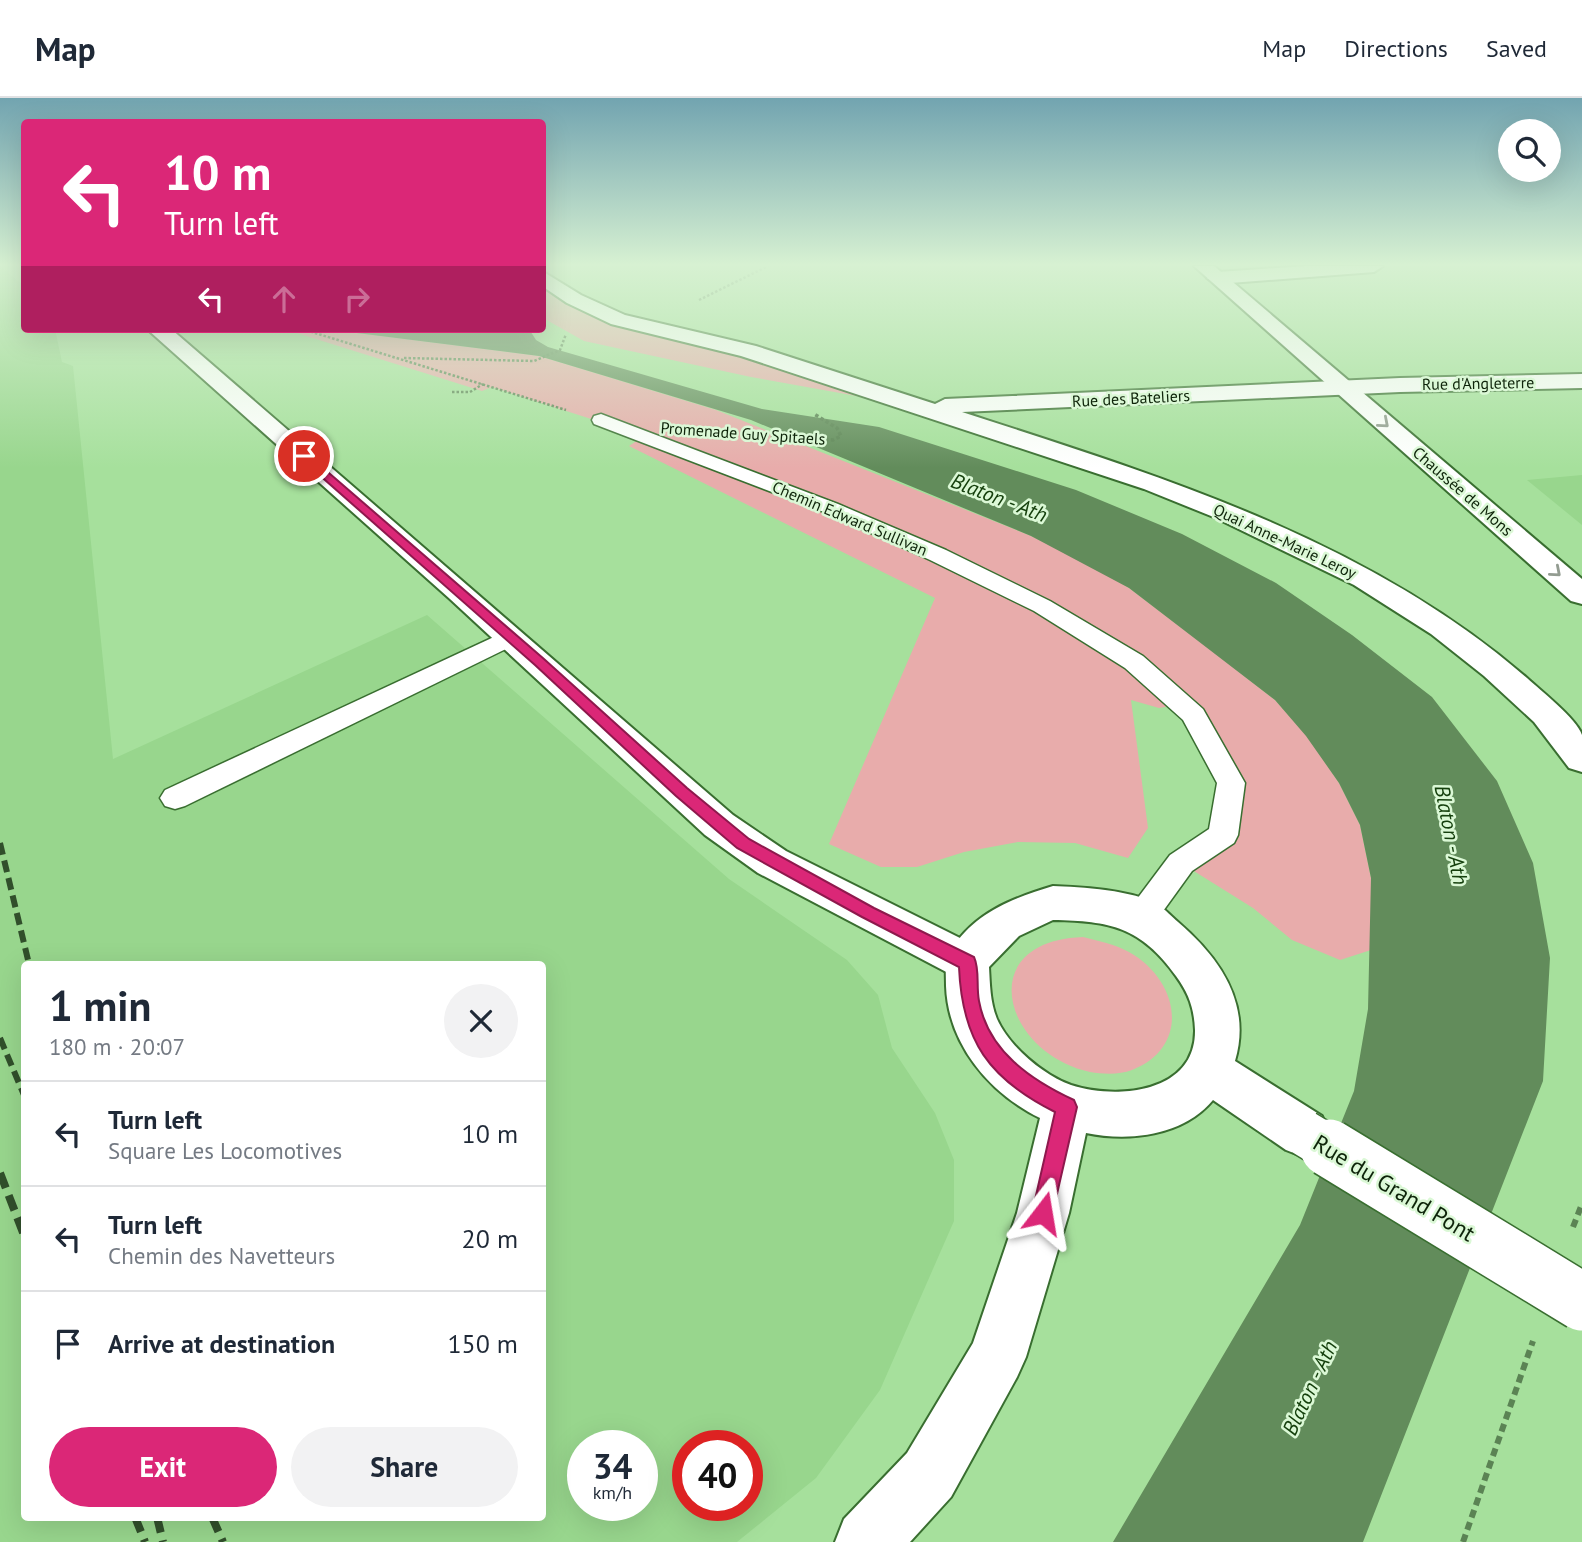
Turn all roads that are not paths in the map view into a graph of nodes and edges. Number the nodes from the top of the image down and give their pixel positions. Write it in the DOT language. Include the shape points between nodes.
graph roads {
  1 [pos="163,333"];
  2 [pos="675,333"];
  3 [pos="1287,333"];
  4 [pos="1305,333"];
  5 [pos="1582,381"];
  6 [pos="1374,386"];
  7 [pos="1343,388"];
  8 [pos="927,410"];
  9 [pos="611,421"];
  10 [pos="1561,544"];
  11 [pos="1582,595"];
  12 [pos="511,637"];
  13 [pos="1582,760"];
  14 [pos="175,798"];
  15 [pos="1142,916"];
  16 [pos="967,962"];
  17 [pos="1209,1070"];
  18 [pos="1067,1107"];
  19 [pos="1582,1302"];
  20 [pos="867,1542"];
  1 -- 12 [label="street"];
  2 -- 8 [label="street, Quai Anne-Marie Leroy" via="748,351"];
  3 -- 7 [label="street, Chaussée de Mons"];
  4 -- 6 [label="street, Chaussée de Mons"];
  5 -- 6 [label="street, Rue d'Angleterre"];
  6 -- 7 [label="street"];
  6 -- 10 [label="street, Chaussée de Mons"];
  7 -- 8 [label="street, Rue des Bateliers"];
  7 -- 11 [label="street, Chaussée de Mons, one-way"];
  8 -- 13 [label="street, Quai Anne-Marie Leroy" via="1153,483 1226,512 1365,579 1436,623 1496,669 1546,714"];
  9 -- 15 [label="lane, Chemin Edward Sullivan" via="807,498 1042,606 1133,662 1194,715 1231,783 1223,835 1181,863"];
  12 -- 14 [label="lane"];
  12 -- 16 [label="street" via="743,844"];
  15 -- 16 [label="street" via="1089,904 1053,903 1021,912 994,928"];
  15 -- 17 [label="street" via="1185,954 1205,981 1217,1011 1219,1041"];
  16 -- 18 [label="street" via="969,1000 992,1053 1014,1075"];
  17 -- 18 [label="street" via="1187,1095 1155,1111 1116,1116"];
  17 -- 19 [label="street, Rue du Grand Pont, bridge"];
  18 -- 20 [label="street" via="1043,1213 997,1357 929,1475"];
}
